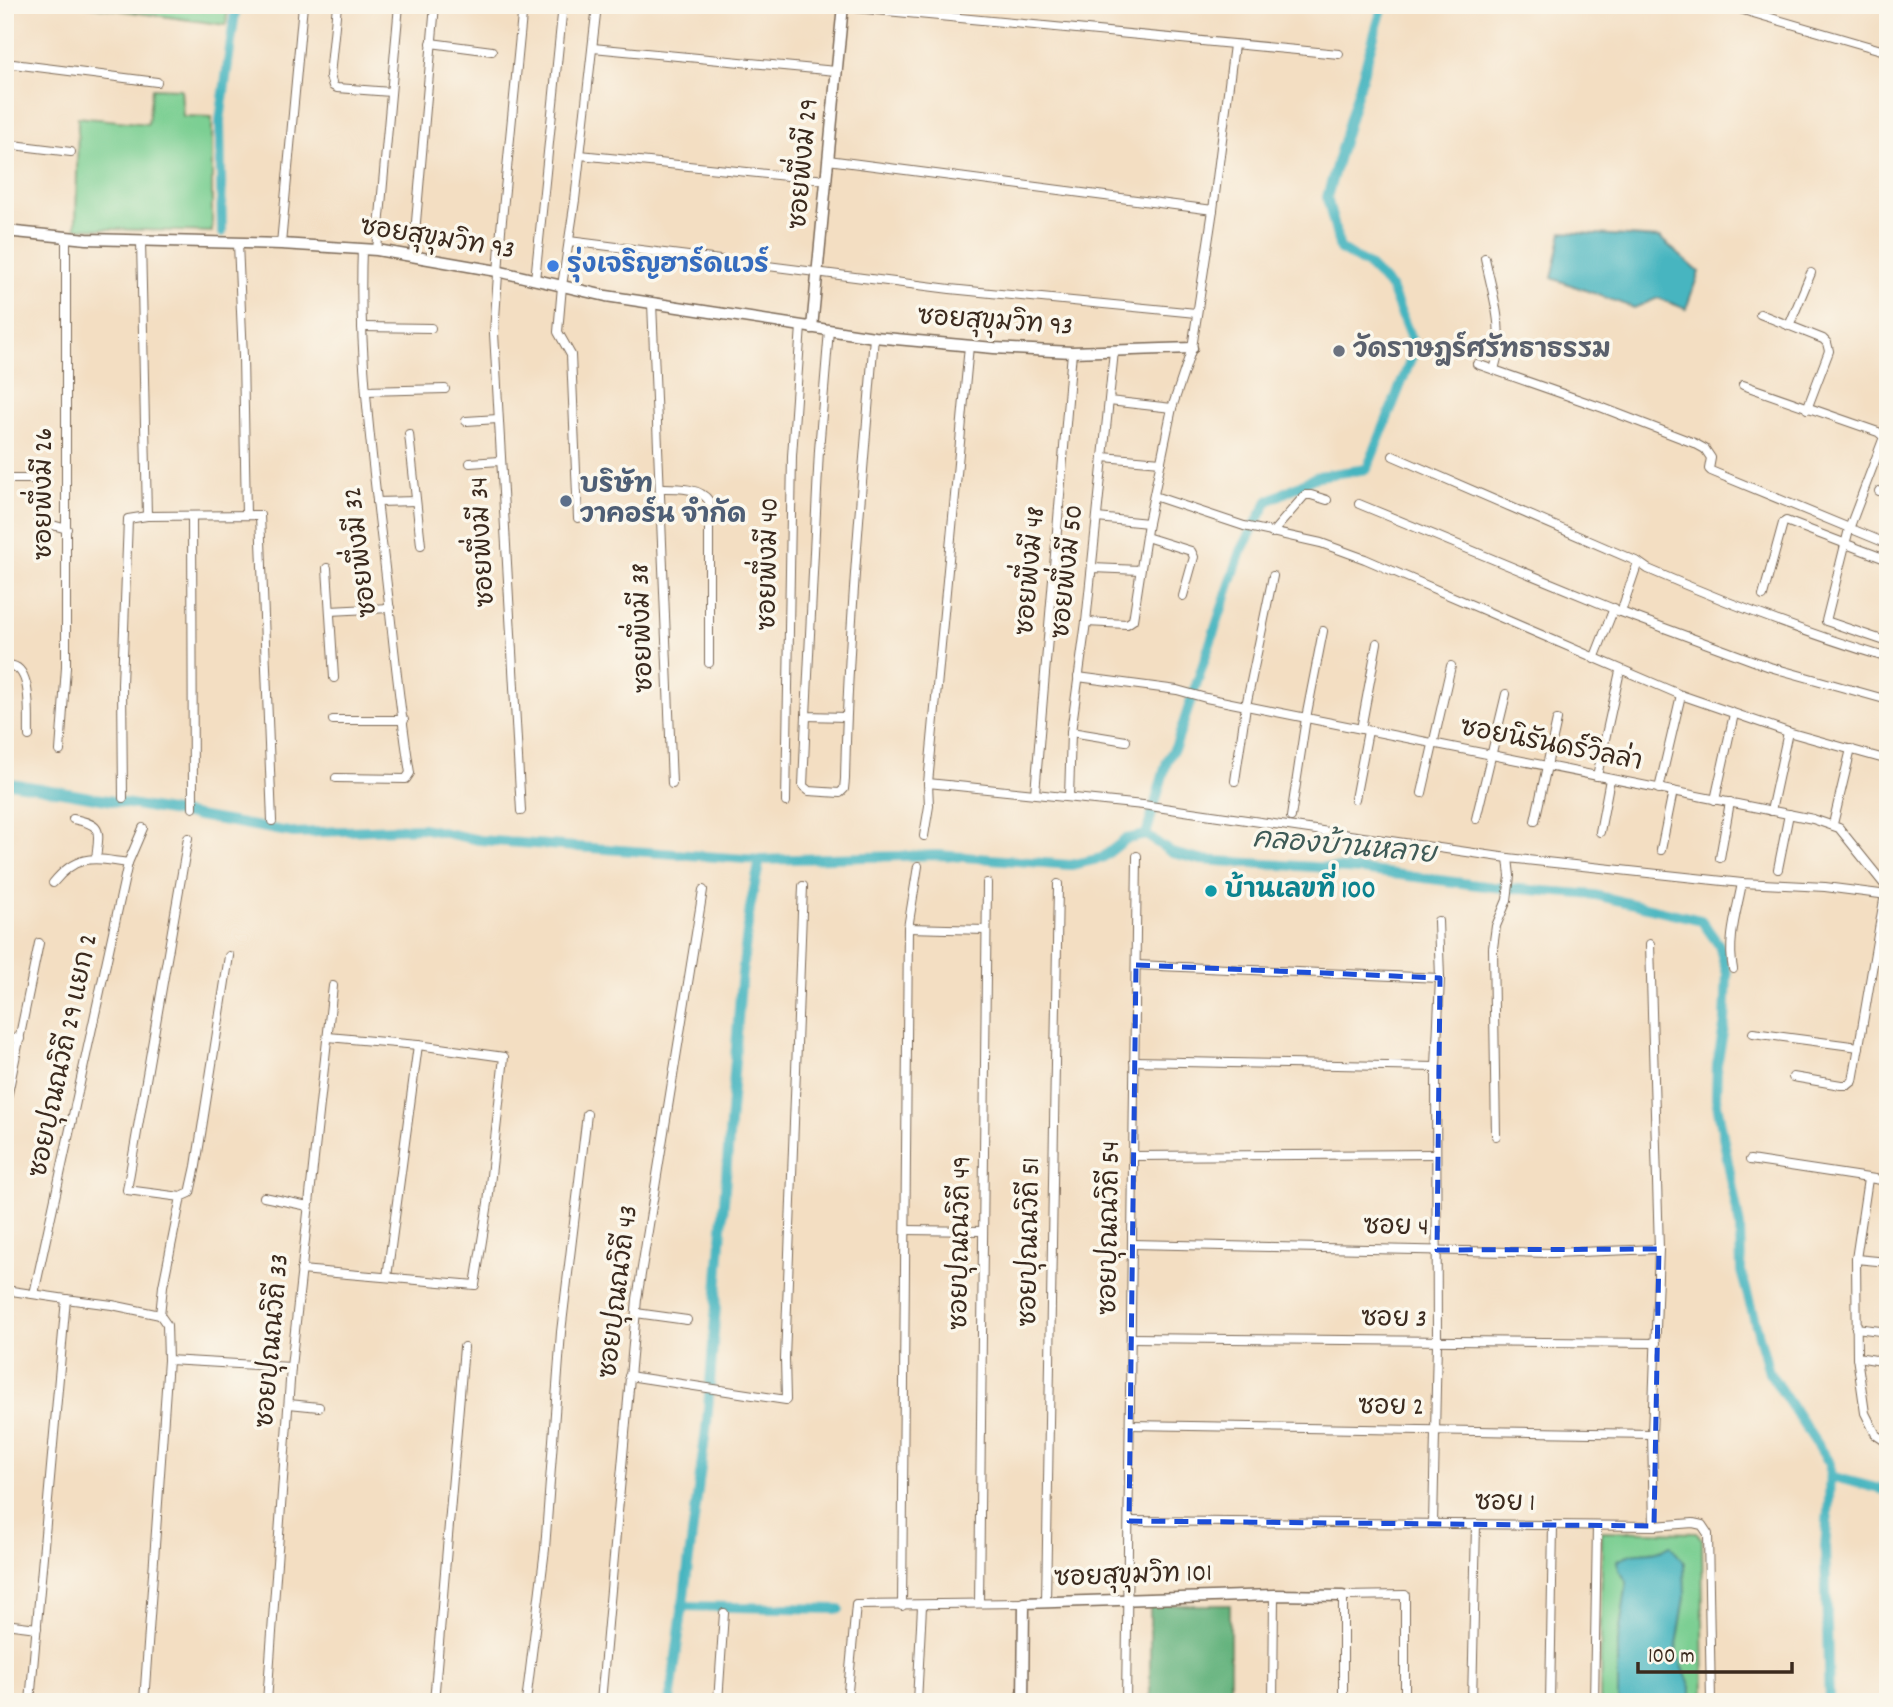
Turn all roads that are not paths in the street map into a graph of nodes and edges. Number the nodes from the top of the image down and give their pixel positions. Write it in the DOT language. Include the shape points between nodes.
graph roads {
  1 [pos="303,5"];
  2 [pos="337,5"];
  3 [pos="399,5"];
  4 [pos="435,5"];
  5 [pos="523,5"];
  6 [pos="563,5"];
  7 [pos="597,5"];
  8 [pos="823,5"];
  9 [pos="1726,5"];
  10 [pos="843,6"];
  11 [pos="431,43"];
  12 [pos="1234,45"];
  13 [pos="593,48"];
  14 [pos="492,51"];
  15 [pos="1888,52"];
  16 [pos="1339,54"];
  17 [pos="5,63"];
  18 [pos="836,71"];
  19 [pos="157,82"];
  20 [pos="391,92"];
  21 [pos="5,144"];
  22 [pos="71,152"];
  23 [pos="580,155"];
  24 [pos="828,160"];
  25 [pos="826,180"];
  26 [pos="1213,210"];
  27 [pos="5,231"];
  28 [pos="66,238"];
  29 [pos="141,241"];
  30 [pos="569,241"];
  31 [pos="238,243"];
  32 [pos="281,244"];
  33 [pos="362,249"];
  34 [pos="377,250"];
  35 [pos="413,256"];
  36 [pos="1485,258"];
  37 [pos="498,271"];
  38 [pos="1811,273"];
  39 [pos="817,274"];
  40 [pos="535,280"];
  41 [pos="562,286"];
  42 [pos="652,303"];
  43 [pos="1196,313"];
  44 [pos="1760,314"];
  45 [pos="1789,326"];
  46 [pos="362,327"];
  47 [pos="806,327"];
  48 [pos="431,328"];
  49 [pos="829,330"];
  50 [pos="874,337"];
  51 [pos="969,346"];
  52 [pos="1192,348"];
  53 [pos="1114,351"];
  54 [pos="1072,352"];
  55 [pos="1477,364"];
  56 [pos="1494,370"];
  57 [pos="1742,385"];
  58 [pos="445,389"];
  59 [pos="366,391"];
  60 [pos="1109,401"];
  61 [pos="1172,408"];
  62 [pos="1807,409"];
  63 [pos="498,419"];
  64 [pos="466,421"];
  65 [pos="409,434"];
  66 [pos="1393,456"];
  67 [pos="1103,457"];
  68 [pos="500,461"];
  69 [pos="1161,462"];
  70 [pos="470,463"];
  71 [pos="37,479"];
  72 [pos="5,480"];
  73 [pos="660,488"];
  74 [pos="1154,496"];
  75 [pos="1327,500"];
  76 [pos="416,501"];
  77 [pos="377,502"];
  78 [pos="1359,504"];
  79 [pos="246,515"];
  80 [pos="147,516"];
  81 [pos="192,516"];
  82 [pos="578,518"];
  83 [pos="1097,518"];
  84 [pos="38,521"];
  85 [pos="1148,523"];
  86 [pos="67,529"];
  87 [pos="1849,529"];
  88 [pos="1272,533"];
  89 [pos="1146,537"];
  90 [pos="1888,544"];
  91 [pos="421,545"];
  92 [pos="1845,545"];
  93 [pos="1888,561"];
  94 [pos="1638,562"];
  95 [pos="327,568"];
  96 [pos="1092,568"];
  97 [pos="1140,570"];
  98 [pos="1273,576"];
  99 [pos="1183,596"];
  100 [pos="1763,596"];
  101 [pos="390,608"];
  102 [pos="1618,610"];
  103 [pos="330,611"];
  104 [pos="1086,622"];
  105 [pos="1323,631"];
  106 [pos="1888,642"];
  107 [pos="1377,643"];
  108 [pos="1888,658"];
  109 [pos="1594,659"];
  110 [pos="709,663"];
  111 [pos="5,666"];
  112 [pos="1451,666"];
  113 [pos="1620,671"];
  114 [pos="1078,677"];
  115 [pos="334,678"];
  116 [pos="1506,694"];
  117 [pos="1681,695"];
  118 [pos="1888,701"];
  119 [pos="1247,706"];
  120 [pos="1734,714"];
  121 [pos="806,716"];
  122 [pos="846,717"];
  123 [pos="1306,718"];
  124 [pos="333,720"];
  125 [pos="404,720"];
  126 [pos="1557,720"];
  127 [pos="1364,730"];
  128 [pos="1071,732"];
  129 [pos="1788,732"];
  130 [pos="29,736"];
  131 [pos="1126,741"];
  132 [pos="1433,743"];
  133 [pos="1851,749"];
  134 [pos="60,751"];
  135 [pos="1490,755"];
  136 [pos="1888,760"];
  137 [pos="1546,766"];
  138 [pos="1597,776"];
  139 [pos="336,778"];
  140 [pos="1610,779"];
  141 [pos="1235,781"];
  142 [pos="928,783"];
  143 [pos="671,784"];
  144 [pos="1660,789"];
  145 [pos="1673,791"];
  146 [pos="1035,793"];
  147 [pos="1422,793"];
  148 [pos="1069,797"];
  149 [pos="123,798"];
  150 [pos="1355,799"];
  151 [pos="1715,800"];
  152 [pos="786,802"];
  153 [pos="1730,803"];
  154 [pos="193,808"];
  155 [pos="521,811"];
  156 [pos="1771,811"];
  157 [pos="1789,814"];
  158 [pos="1292,817"];
  159 [pos="73,819"];
  160 [pos="1476,819"];
  161 [pos="272,821"];
  162 [pos="1535,821"];
  163 [pos="1833,824"];
  164 [pos="143,828"];
  165 [pos="1600,832"];
  166 [pos="924,836"];
  167 [pos="188,838"];
  168 [pos="1661,850"];
  169 [pos="1137,856"];
  170 [pos="1508,858"];
  171 [pos="1720,858"];
  172 [pos="96,859"];
  173 [pos="128,863"];
  174 [pos="918,866"];
  175 [pos="1778,869"];
  176 [pos="53,883"];
  177 [pos="987,883"];
  178 [pos="1742,883"];
  179 [pos="1058,884"];
  180 [pos="803,886"];
  181 [pos="703,890"];
  182 [pos="1887,893"];
  183 [pos="1438,921"];
  184 [pos="908,928"];
  185 [pos="986,930"];
  186 [pos="39,943"];
  187 [pos="1650,944"];
  188 [pos="229,956"];
  189 [pos="1136,965"];
  190 [pos="1733,969"];
  191 [pos="1440,978"];
  192 [pos="334,985"];
  193 [pos="1753,1034"];
  194 [pos="5,1036"];
  195 [pos="328,1037"];
  196 [pos="20,1039"];
  197 [pos="418,1045"];
  198 [pos="1859,1047"];
  199 [pos="1135,1061"];
  200 [pos="1436,1067"];
  201 [pos="1793,1077"];
  202 [pos="5,1108"];
  203 [pos="587,1114"];
  204 [pos="1496,1136"];
  205 [pos="1436,1154"];
  206 [pos="1133,1156"];
  207 [pos="1750,1160"];
  208 [pos="1868,1179"];
  209 [pos="1888,1181"];
  210 [pos="181,1196"];
  211 [pos="264,1197"];
  212 [pos="309,1206"];
  213 [pos="905,1230"];
  214 [pos="983,1231"];
  215 [pos="1132,1244"];
  216 [pos="1658,1249"];
  217 [pos="1437,1250"];
  218 [pos="1856,1259"];
  219 [pos="1888,1262"];
  220 [pos="301,1270"];
  221 [pos="387,1277"];
  222 [pos="5,1290"];
  223 [pos="34,1294"];
  224 [pos="66,1299"];
  225 [pos="636,1313"];
  226 [pos="160,1315"];
  227 [pos="687,1320"];
  228 [pos="1856,1328"];
  229 [pos="1888,1332"];
  230 [pos="1131,1338"];
  231 [pos="1437,1342"];
  232 [pos="1656,1343"];
  233 [pos="464,1347"];
  234 [pos="1857,1357"];
  235 [pos="168,1360"];
  236 [pos="1888,1362"];
  237 [pos="291,1367"];
  238 [pos="629,1376"];
  239 [pos="289,1404"];
  240 [pos="320,1407"];
  241 [pos="1130,1425"];
  242 [pos="1435,1430"];
  243 [pos="1652,1434"];
  244 [pos="1888,1443"];
  245 [pos="1129,1521"];
  246 [pos="1433,1524"];
  247 [pos="1476,1524"];
  248 [pos="1553,1525"];
  249 [pos="1597,1525"];
  250 [pos="1654,1526"];
  251 [pos="1274,1595"];
  252 [pos="1343,1596"];
  253 [pos="1128,1600"];
  254 [pos="1046,1602"];
  255 [pos="979,1603"];
  256 [pos="1024,1603"];
  257 [pos="922,1605"];
  258 [pos="902,1606"];
  259 [pos="724,1613"];
  260 [pos="5,1624"];
  261 [pos="37,1628"];
  262 [pos="30,1702"];
  263 [pos="144,1702"];
  264 [pos="267,1702"];
  265 [pos="434,1702"];
  266 [pos="526,1702"];
  267 [pos="601,1702"];
  268 [pos="718,1702"];
  269 [pos="846,1702"];
  270 [pos="917,1702"];
  271 [pos="1023,1702"];
  272 [pos="1126,1702"];
  273 [pos="1273,1702"];
  274 [pos="1343,1702"];
  275 [pos="1405,1702"];
  276 [pos="1472,1702"];
  277 [pos="1550,1702"];
  278 [pos="1594,1702"];
  279 [pos="1711,1702"];
  1 -- 32 [label="street"];
  2 -- 20 [label="street" via="333,86"];
  3 -- 20 [label="street"];
  4 -- 11 [label="street"];
  5 -- 37 [label="street, ซอยพึ่งมี 34"];
  6 -- 40 [label="street"];
  7 -- 13 [label="street"];
  8 -- 10 [label="street"];
  9 -- 15 [label="street"];
  10 -- 12 [label="street"];
  10 -- 18 [label="street, ซอยพึ่งมี 29"];
  11 -- 14 [label="street"];
  11 -- 35 [label="street"];
  12 -- 16 [label="street"];
  12 -- 26 [label="street"];
  13 -- 18 [label="street"];
  13 -- 23 [label="street"];
  17 -- 19 [label="street"];
  18 -- 24 [label="street, ซอยพึ่งมี 29"];
  20 -- 34 [label="street"];
  21 -- 22 [label="street"];
  23 -- 25 [label="street"];
  23 -- 30 [label="street"];
  24 -- 25 [label="street, ซอยพึ่งมี 29"];
  24 -- 26 [label="street"];
  25 -- 39 [label="street, ซอยพึ่งมี 29"];
  26 -- 43 [label="street"];
  27 -- 28 [label="street, ซอยสุขุมวิท 93"];
  28 -- 29 [label="street, ซอยสุขุมวิท 93"];
  28 -- 86 [label="street, ซอยพึ่งมี 26"];
  29 -- 31 [label="street, ซอยสุขุมวิท 93"];
  29 -- 80 [label="street"];
  30 -- 39 [label="street"];
  30 -- 41 [label="street"];
  31 -- 32 [label="street, ซอยสุขุมวิท 93"];
  31 -- 79 [label="street"];
  32 -- 33 [label="street, ซอยสุขุมวิท 93"];
  33 -- 34 [label="street, ซอยสุขุมวิท 93"];
  33 -- 46 [label="street, ซอยพึ่งมี 32"];
  34 -- 35 [label="street, ซอยสุขุมวิท 93"];
  35 -- 37 [label="street, ซอยสุขุมวิท 93"];
  36 -- 56 [label="street" via="1500,331"];
  37 -- 40 [label="street, ซอยสุขุมวิท 93"];
  37 -- 63 [label="street, ซอยพึ่งมี 34" via="494,333"];
  38 -- 45 [label="street"];
  39 -- 43 [label="street"];
  39 -- 47 [label="street, ซอยพึ่งมี 29"];
  40 -- 41 [label="street, ซอยสุขุมวิท 93"];
  41 -- 42 [label="street, ซอยสุขุมวิท 93"];
  41 -- 82 [label="street" via="558,332 571,355"];
  42 -- 47 [label="street, ซอยสุขุมวิท 93"];
  42 -- 73 [label="street, ซอยพึ่งมี 38"];
  43 -- 52 [label="street"];
  44 -- 45 [label="street"];
  45 -- 62 [label="street" via="1822,339 1829,351"];
  46 -- 48 [label="street"];
  46 -- 59 [label="street, ซอยพึ่งมี 32"];
  47 -- 49 [label="street, ซอยสุขุมวิท 93"];
  47 -- 152 [label="street, ซอยพึ่งมี 40" via="792,456"];
  49 -- 50 [label="street, ซอยสุขุมวิท 93"];
  49 -- 121 [label="street"];
  50 -- 51 [label="street, ซอยสุขุมวิท 93"];
  50 -- 122 [label="street"];
  51 -- 54 [label="street, ซอยสุขุมวิท 93"];
  51 -- 142 [label="street"];
  52 -- 53 [label="street, ซอยสุขุมวิท 93"];
  52 -- 61 [label="street"];
  53 -- 54 [label="street, ซอยสุขุมวิท 93"];
  53 -- 60 [label="street, ซอยพึ่งมี 50"];
  54 -- 146 [label="street, ซอยพึ่งมี 48"];
  55 -- 56 [label="street"];
  56 -- 87 [label="street" via="1694,443 1711,458 1709,470"];
  57 -- 62 [label="street"];
  58 -- 59 [label="street"];
  59 -- 77 [label="street, ซอยพึ่งมี 32"];
  60 -- 61 [label="street"];
  60 -- 67 [label="street, ซอยพึ่งมี 50"];
  61 -- 69 [label="street"];
  62 -- 87 [label="street" via="1884,437"];
  63 -- 64 [label="street"];
  63 -- 68 [label="street, ซอยพึ่งมี 34"];
  65 -- 76 [label="street"];
  66 -- 94 [label="street"];
  67 -- 69 [label="street"];
  67 -- 83 [label="street, ซอยพึ่งมี 50"];
  68 -- 70 [label="street"];
  68 -- 155 [label="street, ซอยพึ่งมี 34"];
  69 -- 74 [label="street"];
  71 -- 72 [label="street"];
  73 -- 110 [label="street" via="689,490 709,501"];
  73 -- 143 [label="street, ซอยพึ่งมี 38"];
  74 -- 85 [label="street"];
  74 -- 88 [label="street"];
  75 -- 88 [label="street" via="1305,495"];
  76 -- 77 [label="street"];
  76 -- 91 [label="street"];
  77 -- 101 [label="street, ซอยพึ่งมี 32"];
  78 -- 102 [label="street"];
  79 -- 81 [label="street"];
  79 -- 161 [label="street" via="260,515"];
  80 -- 81 [label="street"];
  80 -- 149 [label="street" via="130,517 126,526"];
  81 -- 154 [label="street"];
  83 -- 85 [label="street"];
  83 -- 96 [label="street, ซอยพึ่งมี 50"];
  84 -- 86 [label="street"];
  85 -- 89 [label="street"];
  86 -- 134 [label="street, ซอยพึ่งมี 26"];
  87 -- 90 [label="street"];
  87 -- 92 [label="street"];
  88 -- 109 [label="street" via="1321,543 1375,563"];
  89 -- 97 [label="street"];
  89 -- 99 [label="street" via="1191,551 1194,557"];
  92 -- 93 [label="street"];
  92 -- 100 [label="street" via="1786,521"];
  92 -- 106 [label="street" via="1826,621"];
  94 -- 102 [label="street"];
  94 -- 108 [label="street" via="1751,613"];
  95 -- 103 [label="street"];
  96 -- 97 [label="street"];
  96 -- 104 [label="street, ซอยพึ่งมี 50"];
  97 -- 104 [label="street" via="1131,624"];
  98 -- 119 [label="street"];
  101 -- 103 [label="street"];
  101 -- 125 [label="street, ซอยพึ่งมี 32"];
  102 -- 109 [label="street"];
  102 -- 118 [label="street" via="1770,667"];
  103 -- 115 [label="street"];
  104 -- 114 [label="street, ซอยพึ่งมี 50"];
  105 -- 123 [label="street"];
  107 -- 127 [label="street"];
  109 -- 113 [label="street"];
  111 -- 130 [label="street" via="19,667 27,680"];
  112 -- 132 [label="street"];
  113 -- 117 [label="street"];
  113 -- 138 [label="street"];
  114 -- 119 [label="street, ซอยนิรันดร์วิลล่า" via="1177,690"];
  114 -- 128 [label="street, ซอยพึ่งมี 50"];
  116 -- 135 [label="street"];
  117 -- 120 [label="street"];
  117 -- 144 [label="street"];
  119 -- 123 [label="street, ซอยนิรันดร์วิลล่า"];
  119 -- 141 [label="street"];
  120 -- 129 [label="street"];
  120 -- 151 [label="street"];
  121 -- 122 [label="street"];
  121 -- 122 [label="street" via="804,788 840,793 845,779"];
  123 -- 127 [label="street, ซอยนิรันดร์วิลล่า"];
  123 -- 158 [label="street"];
  124 -- 125 [label="street"];
  125 -- 139 [label="street, ซอยพึ่งมี 32" via="406,779"];
  126 -- 137 [label="street"];
  127 -- 132 [label="street, ซอยนิรันดร์วิลล่า"];
  127 -- 150 [label="street"];
  128 -- 131 [label="street"];
  128 -- 148 [label="street, ซอยพึ่งมี 50"];
  129 -- 133 [label="street"];
  129 -- 156 [label="street"];
  132 -- 135 [label="street, ซอยนิรันดร์วิลล่า"];
  132 -- 147 [label="street"];
  133 -- 136 [label="street"];
  133 -- 163 [label="street"];
  135 -- 137 [label="street, ซอยนิรันดร์วิลล่า"];
  135 -- 160 [label="street"];
  137 -- 138 [label="street, ซอยนิรันดร์วิลล่า"];
  137 -- 162 [label="street"];
  138 -- 140 [label="street, ซอยนิรันดร์วิลล่า"];
  140 -- 144 [label="street, ซอยนิรันดร์วิลล่า"];
  140 -- 165 [label="street"];
  142 -- 146 [label="street"];
  142 -- 166 [label="street"];
  144 -- 145 [label="street, ซอยนิรันดร์วิลล่า"];
  145 -- 151 [label="street, ซอยนิรันดร์วิลล่า"];
  145 -- 168 [label="street"];
  146 -- 148 [label="street"];
  148 -- 170 [label="street"];
  151 -- 153 [label="street, ซอยนิรันดร์วิลล่า"];
  153 -- 156 [label="street, ซอยนิรันดร์วิลล่า"];
  153 -- 171 [label="street"];
  156 -- 157 [label="street, ซอยนิรันดร์วิลล่า"];
  157 -- 163 [label="street, ซอยนิรันดร์วิลล่า"];
  157 -- 175 [label="street"];
  159 -- 172 [label="street" via="97,826"];
  163 -- 182 [label="street"];
  164 -- 173 [label="street, ซอยปุณณวิถี 29 แยก 2"];
  167 -- 210 [label="street" via="127,1190"];
  169 -- 189 [label="street, ซอยปุณณวิถี 54"];
  170 -- 178 [label="street"];
  170 -- 204 [label="street" via="1507,900 1493,948"];
  172 -- 173 [label="street"];
  172 -- 176 [label="street" via="69,865"];
  173 -- 223 [label="street, ซอยปุณณวิถี 29 แยก 2"];
  174 -- 184 [label="street"];
  177 -- 185 [label="street, ซอยปุณณวิถี 49"];
  178 -- 182 [label="street"];
  178 -- 190 [label="street" via="1732,933"];
  179 -- 254 [label="street, ซอยปุณณวิถี 51"];
  180 -- 238 [label="street" via="786,1400"];
  181 -- 225 [label="street, ซอยปุณณวิถี 43"];
  182 -- 198 [label="street"];
  183 -- 191 [label="street"];
  184 -- 185 [label="street"];
  184 -- 213 [label="street"];
  185 -- 214 [label="street, ซอยปุณณวิถี 49"];
  186 -- 196 [label="street"];
  187 -- 216 [label="street"];
  188 -- 210 [label="street" via="196,1166 190,1193"];
  189 -- 191 [label="street"];
  189 -- 199 [label="street, ซอยปุณณวิถี 54"];
  191 -- 200 [label="street"];
  192 -- 195 [label="street, ซอยปุณณวิถี 33"];
  193 -- 198 [label="street"];
  194 -- 196 [label="street"];
  195 -- 197 [label="street"];
  195 -- 212 [label="street, ซอยปุณณวิถี 33"];
  196 -- 202 [label="street"];
  197 -- 221 [label="street"];
  197 -- 221 [label="street" via="504,1057 488,1203 475,1285"];
  198 -- 201 [label="street" via="1848,1085"];
  199 -- 200 [label="street"];
  199 -- 206 [label="street, ซอยปุณณวิถี 54"];
  200 -- 205 [label="street"];
  203 -- 266 [label="street"];
  205 -- 206 [label="street"];
  205 -- 217 [label="street"];
  206 -- 215 [label="street, ซอยปุณณวิถี 54"];
  207 -- 208 [label="street"];
  208 -- 209 [label="street"];
  208 -- 218 [label="street"];
  210 -- 226 [label="street"];
  211 -- 212 [label="street"];
  212 -- 220 [label="street, ซอยปุณณวิถี 33"];
  213 -- 214 [label="street"];
  213 -- 258 [label="street"];
  214 -- 255 [label="street, ซอยปุณณวิถี 49"];
  215 -- 217 [label="street, ซอย 4"];
  215 -- 230 [label="street, ซอยปุณณวิถี 54"];
  216 -- 217 [label="street, ซอย 4" via="1552,1253"];
  216 -- 232 [label="street"];
  217 -- 231 [label="street"];
  218 -- 219 [label="street"];
  218 -- 228 [label="street"];
  220 -- 221 [label="street"];
  220 -- 237 [label="street, ซอยปุณณวิถี 33"];
  222 -- 223 [label="street"];
  223 -- 224 [label="street"];
  224 -- 226 [label="street"];
  224 -- 261 [label="street"];
  225 -- 227 [label="street"];
  225 -- 238 [label="street, ซอยปุณณวิถี 43"];
  226 -- 235 [label="street" via="167,1325"];
  228 -- 229 [label="street"];
  228 -- 234 [label="street"];
  230 -- 231 [label="street, ซอย 3"];
  230 -- 241 [label="street, ซอยปุณณวิถี 54"];
  231 -- 232 [label="street, ซอย 3"];
  231 -- 242 [label="street"];
  232 -- 243 [label="street"];
  233 -- 265 [label="street"];
  234 -- 236 [label="street"];
  234 -- 244 [label="street" via="1865,1413 1876,1434"];
  235 -- 237 [label="street"];
  235 -- 263 [label="street"];
  237 -- 239 [label="street, ซอยปุณณวิถี 33"];
  238 -- 267 [label="street, ซอยปุณณวิถี 43"];
  239 -- 240 [label="street"];
  239 -- 264 [label="street, ซอยปุณณวิถี 33"];
  241 -- 242 [label="street, ซอย 2"];
  241 -- 245 [label="street, ซอยปุณณวิถี 54"];
  242 -- 243 [label="street, ซอย 2"];
  242 -- 246 [label="street"];
  243 -- 250 [label="street"];
  245 -- 246 [label="street, ซอย 1"];
  245 -- 253 [label="street, ซอยปุณณวิถี 54"];
  246 -- 247 [label="street, ซอย 1"];
  247 -- 248 [label="street, ซอย 1"];
  247 -- 276 [label="street"];
  248 -- 249 [label="street, ซอย 1"];
  248 -- 277 [label="street"];
  249 -- 250 [label="street, ซอย 1"];
  249 -- 278 [label="street"];
  250 -- 279 [label="street, ซอย 1" via="1693,1523 1709,1534"];
  251 -- 252 [label="street, ซอยสุขุมวิท 101"];
  251 -- 253 [label="street, ซอยสุขุมวิท 101"];
  251 -- 273 [label="street"];
  252 -- 274 [label="street"];
  252 -- 275 [label="street" via="1405,1595"];
  253 -- 254 [label="street, ซอยสุขุมวิท 101"];
  253 -- 272 [label="street, ซอยปุณณวิถี 54"];
  254 -- 256 [label="street, ซอยสุขุมวิท 101"];
  255 -- 256 [label="street"];
  255 -- 257 [label="street"];
  256 -- 271 [label="street, ซอยสุขุมวิท 101"];
  257 -- 258 [label="street"];
  257 -- 270 [label="street"];
  258 -- 269 [label="street" via="856,1605"];
  259 -- 268 [label="street"];
  260 -- 261 [label="street"];
  261 -- 262 [label="street"];
}
